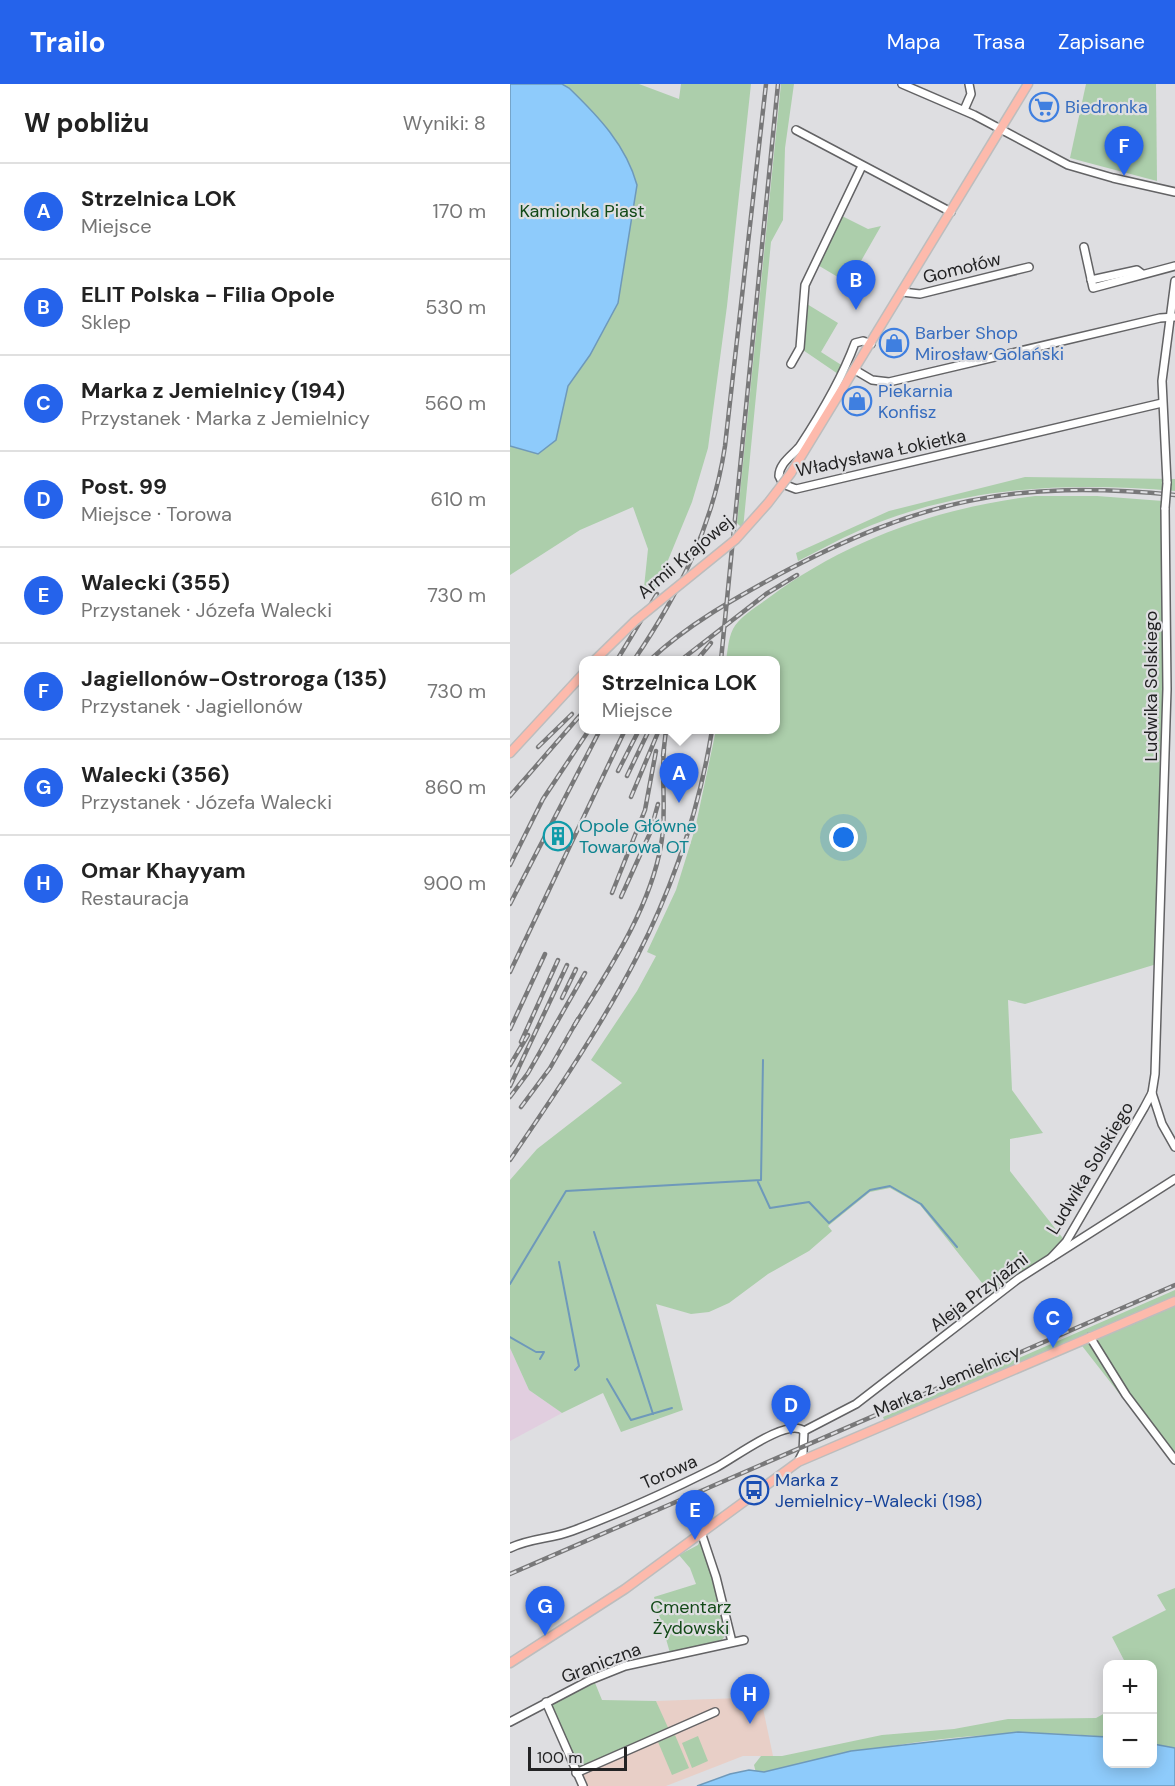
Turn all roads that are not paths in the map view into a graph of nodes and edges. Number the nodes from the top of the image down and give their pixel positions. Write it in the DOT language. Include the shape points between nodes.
graph roads {
  1 [pos="902,84"];
  2 [pos="969,84"];
  3 [pos="1028,84"];
  4 [pos="964,110"];
  5 [pos="1001,128"];
  6 [pos="796,130"];
  7 [pos="862,166"];
  8 [pos="1175,192"];
  9 [pos="951,212"];
  10 [pos="1084,247"];
  11 [pos="1175,266"];
  12 [pos="1029,267"];
  13 [pos="1175,281"];
  14 [pos="902,292"];
  15 [pos="1172,317"];
  16 [pos="871,344"];
  17 [pos="791,364"];
  18 [pos="855,370"];
  19 [pos="1162,404"];
  20 [pos="600,656"];
  21 [pos="579,678"];
  22 [pos="510,753"];
  23 [pos="1152,1093"];
  24 [pos="1175,1147"];
  25 [pos="1175,1179"];
  26 [pos="1052,1257"];
  27 [pos="1175,1301"];
  28 [pos="1090,1337"];
  29 [pos="804,1431"];
  30 [pos="1175,1460"];
  31 [pos="798,1462"];
  32 [pos="701,1532"];
  33 [pos="510,1548"];
  34 [pos="744,1640"];
  35 [pos="732,1642"];
  36 [pos="510,1664"];
  37 [pos="546,1702"];
  38 [pos="716,1712"];
  39 [pos="510,1722"];
  40 [pos="576,1773"];
  41 [pos="583,1786"];
  1 -- 4 [label="street"];
  2 -- 4 [label="street" via="971,94"];
  3 -- 5 [label="main road, Armii Krajowej"];
  4 -- 5 [label="street"];
  5 -- 8 [label="street" via="1076,168"];
  5 -- 9 [label="main road, Armii Krajowej"];
  6 -- 7 [label="street"];
  7 -- 9 [label="street"];
  7 -- 17 [label="street" via="805,285 800,348"];
  9 -- 14 [label="main road, Armii Krajowej"];
  10 -- 11 [label="street" via="1092,284 1138,278 1141,273"];
  12 -- 14 [label="street, Gomołów" via="920,294"];
  13 -- 15 [label="street, Ludwika Solskiego"];
  14 -- 16 [label="main road, Armii Krajowej"];
  15 -- 18 [label="street" via="890,382 872,380"];
  15 -- 19 [label="street, Ludwika Solskiego" via="1162,372"];
  16 -- 18 [label="main road, Armii Krajowej"];
  16 -- 19 [label="street, Władysława Łokietka" via="855,342 848,364 799,446 781,467 780,480 787,486 796,489"];
  18 -- 20 [label="main road, Armii Krajowej, bridge" via="791,473 761,512 735,540 639,617"];
  19 -- 23 [label="street, Ludwika Solskiego, bridge" via="1167,483 1166,777"];
  21 -- 22 [label="main road"];
  23 -- 24 [label="street, Ludwika Solskiego"];
  23 -- 26 [label="street, Ludwika Solskiego" via="1066,1242"];
  25 -- 26 [label="street, Aleja Przyjaźni"];
  26 -- 29 [label="street, Aleja Przyjaźni" via="856,1404"];
  27 -- 28 [label="main road, Marka z Jemielnicy"];
  28 -- 30 [label="street" via="1126,1395"];
  28 -- 31 [label="main road, Marka z Jemielnicy"];
  29 -- 31 [label="street" via="804,1452"];
  29 -- 33 [label="street, Torowa" via="797,1427 783,1429 713,1469 570,1532 524,1541"];
  31 -- 32 [label="main road, Marka z Jemielnicy"];
  32 -- 35 [label="street"];
  32 -- 36 [label="main road, Marka z Jemielnicy" via="625,1589"];
  34 -- 35 [label="street, Graniczna"];
  35 -- 37 [label="street, Graniczna" via="625,1666"];
  37 -- 39 [label="street, Graniczna"];
  37 -- 40 [label="street"];
  38 -- 40 [label="street"];
  40 -- 41 [label="street"];
}
